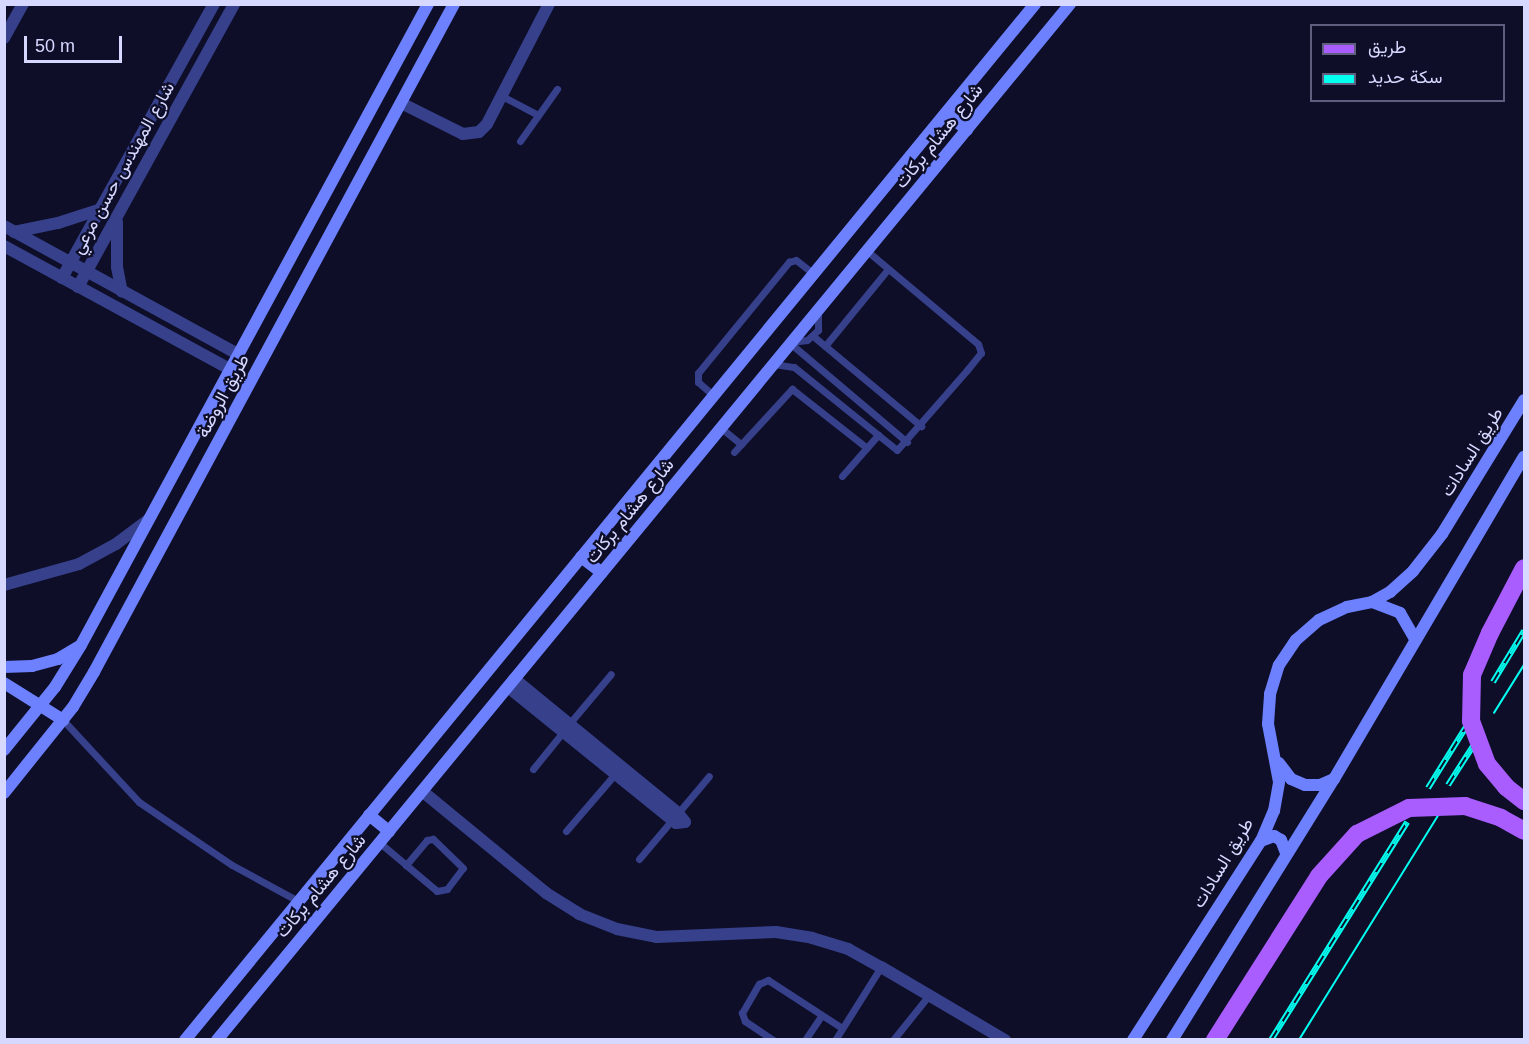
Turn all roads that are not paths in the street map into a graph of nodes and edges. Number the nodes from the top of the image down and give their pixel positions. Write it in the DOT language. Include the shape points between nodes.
graph roads {
  1 [pos="23,4"];
  2 [pos="214,4"];
  3 [pos="234,4"];
  4 [pos="428,4"];
  5 [pos="454,4"];
  6 [pos="549,4"];
  7 [pos="1035,4"];
  8 [pos="1070,4"];
  9 [pos="4,38"];
  10 [pos="557,89"];
  11 [pos="502,96"];
  12 [pos="401,103"];
  13 [pos="946,113"];
  14 [pos="538,115"];
  15 [pos="967,130"];
  16 [pos="358,133"];
  17 [pos="520,141"];
  18 [pos="379,144"];
  19 [pos="330,186"];
  20 [pos="352,195"];
  21 [pos="100,209"];
  22 [pos="117,216"];
  23 [pos="9,229"];
  24 [pos="4,246"];
  25 [pos="867,251"];
  26 [pos="71,263"];
  27 [pos="888,269"];
  28 [pos="87,272"];
  29 [pos="814,274"];
  30 [pos="62,278"];
  31 [pos="78,287"];
  32 [pos="122,292"];
  33 [pos="818,311"];
  34 [pos="813,336"];
  35 [pos="792,343"];
  36 [pos="825,346"];
  37 [pos="238,354"];
  38 [pos="774,364"];
  39 [pos="230,369"];
  40 [pos="714,396"];
  41 [pos="1524,400"];
  42 [pos="921,426"];
  43 [pos="722,428"];
  44 [pos="878,435"];
  45 [pos="907,442"];
  46 [pos="741,444"];
  47 [pos="867,448"];
  48 [pos="734,452"];
  49 [pos="1524,457"];
  50 [pos="842,476"];
  51 [pos="149,519"];
  52 [pos="581,557"];
  53 [pos="1524,568"];
  54 [pos="602,573"];
  55 [pos="4,585"];
  56 [pos="1372,602"];
  57 [pos="1415,639"];
  58 [pos="81,645"];
  59 [pos="4,667"];
  60 [pos="611,674"];
  61 [pos="4,683"];
  62 [pos="511,683"];
  63 [pos="42,705"];
  64 [pos="63,720"];
  65 [pos="566,728"];
  66 [pos="4,750"];
  67 [pos="1275,754"];
  68 [pos="533,769"];
  69 [pos="615,774"];
  70 [pos="709,776"];
  71 [pos="1334,779"];
  72 [pos="422,791"];
  73 [pos="4,793"];
  74 [pos="1524,801"];
  75 [pos="369,815"];
  76 [pos="675,816"];
  77 [pos="389,831"];
  78 [pos="566,831"];
  79 [pos="1524,831"];
  80 [pos="1261,841"];
  81 [pos="380,843"];
  82 [pos="1286,853"];
  83 [pos="639,860"];
  84 [pos="406,865"];
  85 [pos="298,901"];
  86 [pos="881,967"];
  87 [pos="929,995"];
  88 [pos="822,1015"];
  89 [pos="842,1028"];
  90 [pos="185,1040"];
  91 [pos="217,1040"];
  92 [pos="773,1040"];
  93 [pos="805,1040"];
  94 [pos="835,1040"];
  95 [pos="892,1040"];
  96 [pos="1005,1040"];
  97 [pos="1133,1040"];
  98 [pos="1172,1040"];
  99 [pos="1215,1040"];
  1 -- 9 [label="street"];
  2 -- 21 [label="street, شارع المهندس حسن مرعي"];
  3 -- 22 [label="street, شارع المهندس حسن مرعي"];
  4 -- 16 [label="street, طريق الروضة"];
  5 -- 12 [label="street, طريق الروضة"];
  6 -- 11 [label="street"];
  7 -- 13 [label="street, شارع هشام بركات"];
  8 -- 15 [label="street, شارع هشام بركات"];
  10 -- 14 [label="lane"];
  11 -- 12 [label="street" via="484,129 469,134"];
  11 -- 14 [label="lane"];
  12 -- 18 [label="street, طريق الروضة"];
  13 -- 15 [label="street"];
  13 -- 29 [label="street, شارع هشام بركات"];
  14 -- 17 [label="lane"];
  15 -- 25 [label="street, شارع هشام بركات"];
  16 -- 18 [label="street" via="366,144"];
  16 -- 19 [label="street, طريق الروضة"];
  18 -- 20 [label="street, طريق الروضة"];
  19 -- 20 [label="street" via="344,185"];
  19 -- 37 [label="street, طريق الروضة"];
  20 -- 64 [label="street, طريق الروضة" via="94,672"];
  21 -- 23 [label="street" via="58,223"];
  21 -- 26 [label="street, شارع المهندس حسن مرعي"];
  22 -- 28 [label="street, شارع المهندس حسن مرعي"];
  22 -- 32 [label="street" via="115,242"];
  23 -- 26 [label="street"];
  24 -- 30 [label="street"];
  25 -- 27 [label="lane"];
  25 -- 33 [label="street, شارع هشام بركات"];
  26 -- 28 [label="street"];
  26 -- 30 [label="street, شارع المهندس حسن مرعي"];
  27 -- 36 [label="lane"];
  27 -- 42 [label="lane" via="981,348"];
  28 -- 31 [label="street, شارع المهندس حسن مرعي"];
  28 -- 32 [label="street"];
  29 -- 40 [label="street, شارع هشام بركات"];
  29 -- 40 [label="lane" via="796,260 789,262 697,378"];
  30 -- 31 [label="street"];
  31 -- 39 [label="street"];
  32 -- 37 [label="street"];
  33 -- 34 [label="lane" via="820,324"];
  33 -- 35 [label="street, شارع هشام بركات"];
  34 -- 35 [label="lane"];
  34 -- 36 [label="lane"];
  35 -- 38 [label="street, شارع هشام بركات"];
  35 -- 45 [label="lane"];
  36 -- 42 [label="lane"];
  37 -- 39 [label="street, طريق الروضة"];
  38 -- 43 [label="street, شارع هشام بركات"];
  38 -- 44 [label="lane" via="794,367"];
  39 -- 51 [label="street, طريق الروضة"];
  40 -- 52 [label="street, شارع هشام بركات"];
  41 -- 56 [label="street, طريق السادات" via="1433,547 1402,582"];
  42 -- 45 [label="lane"];
  43 -- 46 [label="lane"];
  43 -- 54 [label="street, شارع هشام بركات"];
  44 -- 45 [label="lane" via="897,450"];
  44 -- 47 [label="lane"];
  46 -- 47 [label="lane" via="792,389"];
  46 -- 48 [label="lane"];
  47 -- 50 [label="lane"];
  49 -- 57 [label="street"];
  51 -- 55 [label="street" via="116,544 79,564"];
  51 -- 58 [label="street, طريق الروضة"];
  52 -- 54 [label="street"];
  52 -- 75 [label="street, شارع هشام بركات"];
  53 -- 74 [label="main road, bridge" via="1472,675 1471,721 1487,764 1506,788"];
  54 -- 62 [label="street, شارع هشام بركات"];
  56 -- 57 [label="street" via="1400,613"];
  56 -- 67 [label="street, طريق السادات" via="1347,607 1319,620 1296,640 1279,665 1270,694 1269,714"];
  57 -- 71 [label="street"];
  58 -- 59 [label="street" via="58,659 32,666"];
  58 -- 63 [label="street, طريق الروضة"];
  60 -- 65 [label="lane"];
  61 -- 63 [label="street"];
  62 -- 65 [label="street"];
  62 -- 72 [label="street, شارع هشام بركات"];
  63 -- 64 [label="street"];
  63 -- 66 [label="street, طريق الروضة"];
  64 -- 73 [label="street, طريق الروضة"];
  64 -- 85 [label="lane" via="139,802 232,866"];
  65 -- 68 [label="lane"];
  65 -- 69 [label="street"];
  65 -- 76 [label="street"];
  67 -- 71 [label="street" via="1291,779 1320,785"];
  67 -- 80 [label="street, طريق السادات" via="1279,782 1274,811"];
  69 -- 76 [label="street"];
  69 -- 78 [label="lane"];
  70 -- 76 [label="lane"];
  71 -- 82 [label="street"];
  72 -- 77 [label="street, شارع هشام بركات"];
  72 -- 86 [label="street" via="546,893 579,914 617,929 657,937 698,938 776,932 848,949"];
  75 -- 77 [label="street"];
  75 -- 85 [label="street, شارع هشام بركات"];
  76 -- 83 [label="lane"];
  77 -- 81 [label="street, شارع هشام بركات"];
  79 -- 99 [label="main road, bridge" via="1502,818 1465,806 1408,808 1357,834 1319,876"];
  80 -- 82 [label="street" via="1274,836 1281,840"];
  80 -- 97 [label="street, طريق السادات"];
  81 -- 84 [label="lane"];
  81 -- 91 [label="street, شارع هشام بركات"];
  82 -- 98 [label="street"];
  84 -- 84 [label="lane" via="441,892 463,868 434,839 427,840"];
  85 -- 90 [label="street, شارع هشام بركات"];
  86 -- 87 [label="street"];
  86 -- 89 [label="lane"];
  87 -- 95 [label="lane"];
  87 -- 96 [label="street"];
  88 -- 89 [label="lane"];
  88 -- 92 [label="lane" via="773,981 763,981 742,1013 745,1021"];
  88 -- 93 [label="lane"];
  89 -- 94 [label="lane"];
}
